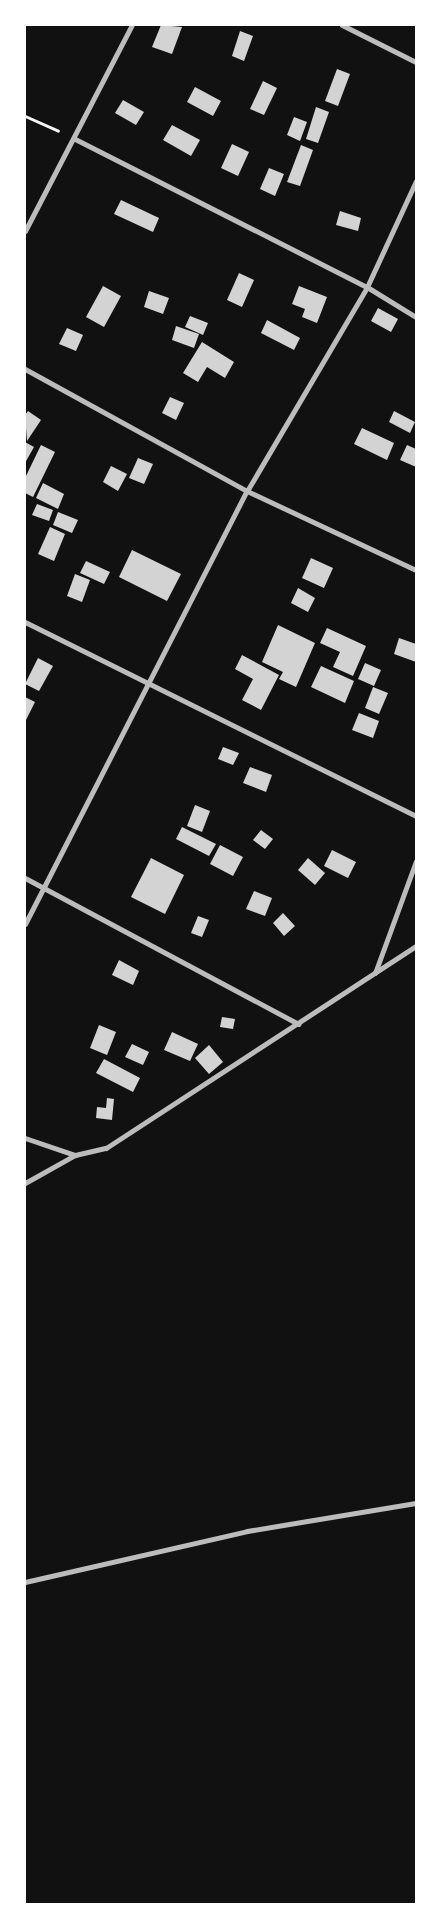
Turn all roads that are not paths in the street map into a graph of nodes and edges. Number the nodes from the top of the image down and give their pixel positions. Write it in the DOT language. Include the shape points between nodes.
graph roads {
  1 [pos="132,25"];
  2 [pos="342,25"];
  3 [pos="416,62"];
  4 [pos="75,139"];
  5 [pos="416,181"];
  6 [pos="25,231"];
  7 [pos="366,286"];
  8 [pos="416,316"];
  9 [pos="25,369"];
  10 [pos="247,490"];
  11 [pos="416,570"];
  12 [pos="25,622"];
  13 [pos="148,684"];
  14 [pos="416,816"];
  15 [pos="416,862"];
  16 [pos="25,878"];
  17 [pos="43,887"];
  18 [pos="25,924"];
  19 [pos="416,946"];
  20 [pos="375,973"];
  21 [pos="298,1024"];
  22 [pos="25,1138"];
  23 [pos="75,1155"];
  24 [pos="25,1183"];
  25 [pos="416,1503"];
  26 [pos="25,1582"];
  1 -- 4 [label="street"];
  2 -- 3 [label="street"];
  4 -- 6 [label="street"];
  4 -- 7 [label="street"];
  5 -- 7 [label="street"];
  7 -- 8 [label="street"];
  7 -- 10 [label="street"];
  9 -- 10 [label="street"];
  10 -- 11 [label="street"];
  10 -- 13 [label="street"];
  12 -- 13 [label="street"];
  13 -- 14 [label="street"];
  13 -- 17 [label="street"];
  15 -- 20 [label="street"];
  16 -- 17 [label="street"];
  17 -- 18 [label="street"];
  17 -- 21 [label="street"];
  19 -- 20 [label="street"];
  20 -- 21 [label="street"];
  21 -- 23 [label="street" via="106,1148"];
  22 -- 23 [label="street"];
  23 -- 24 [label="street"];
  25 -- 26 [label="street" via="247,1531"];
}
